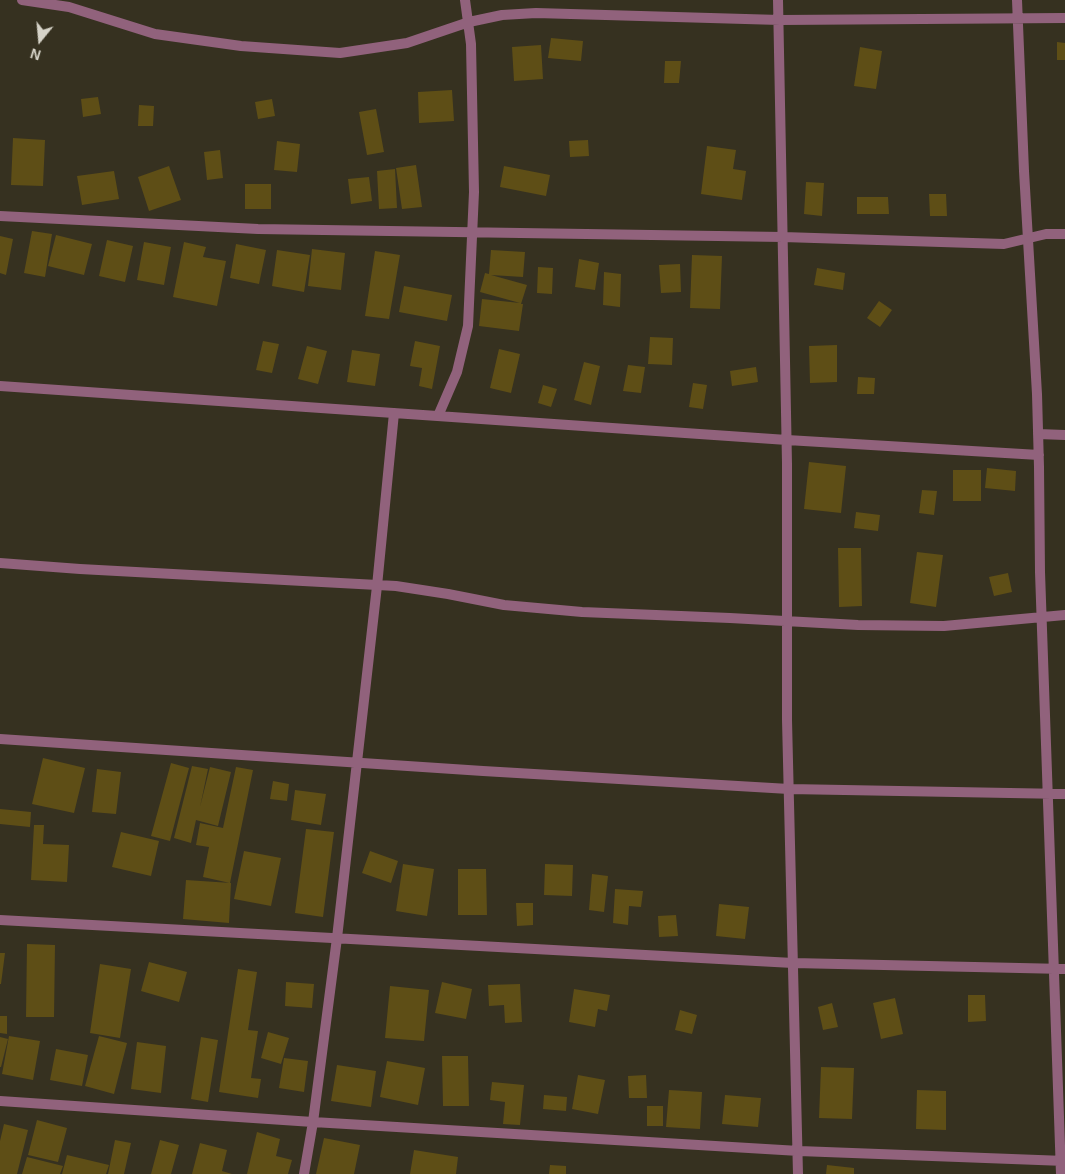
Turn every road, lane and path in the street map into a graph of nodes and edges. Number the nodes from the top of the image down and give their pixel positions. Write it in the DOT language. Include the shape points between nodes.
graph roads {
  1 [pos="22,0"];
  2 [pos="465,0"];
  3 [pos="778,0"];
  4 [pos="1017,0"];
  5 [pos="1065,18"];
  6 [pos="1018,19"];
  7 [pos="780,20"];
  8 [pos="468,22"];
  9 [pos="0,216"];
  10 [pos="473,232"];
  11 [pos="1065,234"];
  12 [pos="783,237"];
  13 [pos="1028,238"];
  14 [pos="0,386"];
  15 [pos="394,413"];
  16 [pos="438,416"];
  17 [pos="1038,434"];
  18 [pos="1065,435"];
  19 [pos="787,440"];
  20 [pos="1038,455"];
  21 [pos="0,563"];
  22 [pos="378,586"];
  23 [pos="1065,615"];
  24 [pos="1042,617"];
  25 [pos="787,621"];
  26 [pos="0,739"];
  27 [pos="356,763"];
  28 [pos="789,789"];
  29 [pos="1049,794"];
  30 [pos="1065,794"];
  31 [pos="0,920"];
  32 [pos="336,938"];
  33 [pos="793,963"];
  34 [pos="1060,969"];
  35 [pos="0,1101"];
  36 [pos="313,1122"];
  37 [pos="798,1151"];
  38 [pos="1063,1161"];
  39 [pos="304,1174"];
  40 [pos="798,1174"];
  41 [pos="1061,1174"];
  1 -- 8 [label="street" via="69,7 155,34 242,46 340,53 407,43"];
  2 -- 8 [label="street"];
  3 -- 7 [label="street"];
  4 -- 6 [label="street"];
  5 -- 6 [label="street"];
  6 -- 7 [label="street"];
  6 -- 13 [label="street"];
  7 -- 8 [label="street" via="536,13 502,14"];
  7 -- 12 [label="street"];
  8 -- 10 [label="street" via="472,80"];
  9 -- 10 [label="street" via="258,229"];
  10 -- 12 [label="street"];
  10 -- 16 [label="street" via="468,326 458,372"];
  11 -- 13 [label="street"];
  12 -- 13 [label="street" via="1004,244"];
  12 -- 19 [label="street"];
  13 -- 17 [label="street"];
  14 -- 15 [label="street"];
  15 -- 16 [label="street"];
  15 -- 22 [label="street"];
  16 -- 19 [label="street"];
  17 -- 18 [label="street"];
  17 -- 20 [label="street"];
  19 -- 20 [label="street"];
  19 -- 25 [label="street"];
  20 -- 24 [label="street"];
  21 -- 22 [label="street"];
  22 -- 25 [label="street" via="396,586 504,605 582,612"];
  22 -- 27 [label="street"];
  23 -- 24 [label="street"];
  24 -- 25 [label="street" via="944,626"];
  24 -- 29 [label="street"];
  25 -- 28 [label="street"];
  26 -- 27 [label="street"];
  27 -- 28 [label="street"];
  27 -- 32 [label="street"];
  28 -- 29 [label="street"];
  28 -- 33 [label="street"];
  29 -- 30 [label="street"];
  29 -- 34 [label="street"];
  31 -- 32 [label="street"];
  32 -- 33 [label="street"];
  32 -- 36 [label="street"];
  33 -- 34 [label="street"];
  33 -- 37 [label="street"];
  34 -- 38 [label="street"];
  35 -- 36 [label="street"];
  36 -- 37 [label="street"];
  36 -- 39 [label="street"];
  37 -- 38 [label="street"];
  37 -- 40 [label="street"];
  38 -- 41 [label="street"];
}
